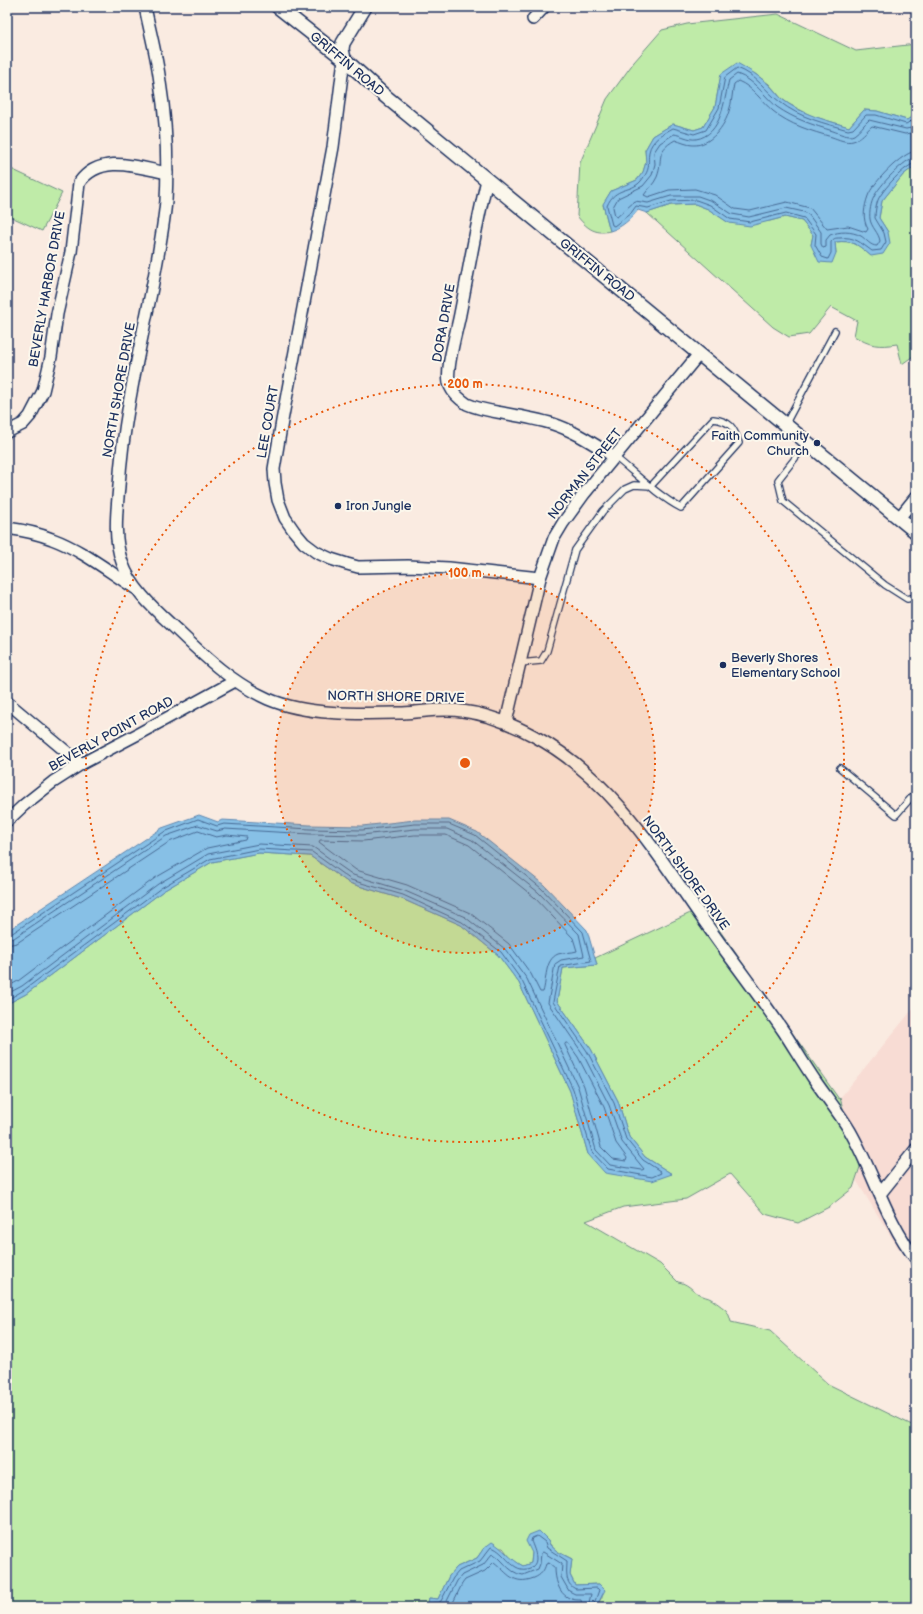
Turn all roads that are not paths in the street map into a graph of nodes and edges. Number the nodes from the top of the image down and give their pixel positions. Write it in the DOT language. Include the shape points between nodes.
graph roads {
  1 [pos="145,7"];
  2 [pos="278,7"];
  3 [pos="365,7"];
  4 [pos="544,7"];
  5 [pos="533,19"];
  6 [pos="344,59"];
  7 [pos="167,173"];
  8 [pos="487,180"];
  9 [pos="835,331"];
  10 [pos="699,354"];
  11 [pos="785,425"];
  12 [pos="7,432"];
  13 [pos="807,443"];
  14 [pos="615,456"];
  15 [pos="651,486"];
  16 [pos="916,497"];
  17 [pos="899,518"];
  18 [pos="7,528"];
  19 [pos="916,532"];
  20 [pos="540,578"];
  21 [pos="140,592"];
  22 [pos="916,597"];
  23 [pos="520,662"];
  24 [pos="235,681"];
  25 [pos="7,702"];
  26 [pos="506,722"];
  27 [pos="81,764"];
  28 [pos="840,768"];
  29 [pos="916,792"];
  30 [pos="7,821"];
  31 [pos="916,1149"];
  32 [pos="880,1194"];
  33 [pos="916,1259"];
  1 -- 7 [label="street, NORTH SHORE DRIVE" via="161,82"];
  2 -- 6 [label="street, GRIFFIN ROAD"];
  3 -- 6 [label="street" via="343,43"];
  4 -- 5 [label="street"];
  6 -- 8 [label="street, GRIFFIN ROAD"];
  6 -- 20 [label="street, LEE COURT" via="333,147 275,462 278,500 285,518 304,543 316,552 347,564 358,567 449,568"];
  7 -- 12 [label="street, BEVERLY HARBOR DRIVE" via="136,166 102,165 89,172 79,183 71,252 43,391 23,424"];
  7 -- 21 [label="street, NORTH SHORE DRIVE" via="160,249 122,446 116,520 122,562"];
  8 -- 10 [label="street, GRIFFIN ROAD"];
  8 -- 14 [label="street, DORA DRIVE" via="452,349 450,386 467,404 553,424"];
  9 -- 11 [label="lane"];
  10 -- 11 [label="street, GRIFFIN ROAD"];
  10 -- 14 [label="street, NORMAN STREET"];
  11 -- 13 [label="street, GRIFFIN ROAD"];
  13 -- 17 [label="street, GRIFFIN ROAD"];
  13 -- 22 [label="lane" via="778,480 783,501 885,585 907,599"];
  14 -- 15 [label="lane"];
  14 -- 20 [label="street, NORMAN STREET" via="562,523"];
  15 -- 15 [label="lane" via="681,508 739,443 735,430 724,420 713,419"];
  15 -- 23 [label="lane" via="634,485 625,489 603,511 575,550 547,651 541,661"];
  16 -- 17 [label="street"];
  17 -- 19 [label="street, GRIFFIN ROAD"];
  18 -- 21 [label="street" via="53,539"];
  20 -- 23 [label="street, NORMAN STREET"];
  21 -- 24 [label="street, NORTH SHORE DRIVE" via="210,661"];
  23 -- 26 [label="street, NORMAN STREET"];
  24 -- 26 [label="street, NORTH SHORE DRIVE" via="268,699 303,708 350,713 458,710"];
  24 -- 27 [label="street, BEVERLY POINT ROAD"];
  25 -- 27 [label="street"];
  26 -- 32 [label="street, NORTH SHORE DRIVE" via="532,734 575,762 618,804 646,837 783,1030 848,1128"];
  27 -- 30 [label="street, BEVERLY POINT ROAD" via="24,804"];
  28 -- 29 [label="lane" via="896,815"];
  31 -- 32 [label="street"];
  32 -- 33 [label="street, NORTH SHORE DRIVE" via="896,1229"];
}
